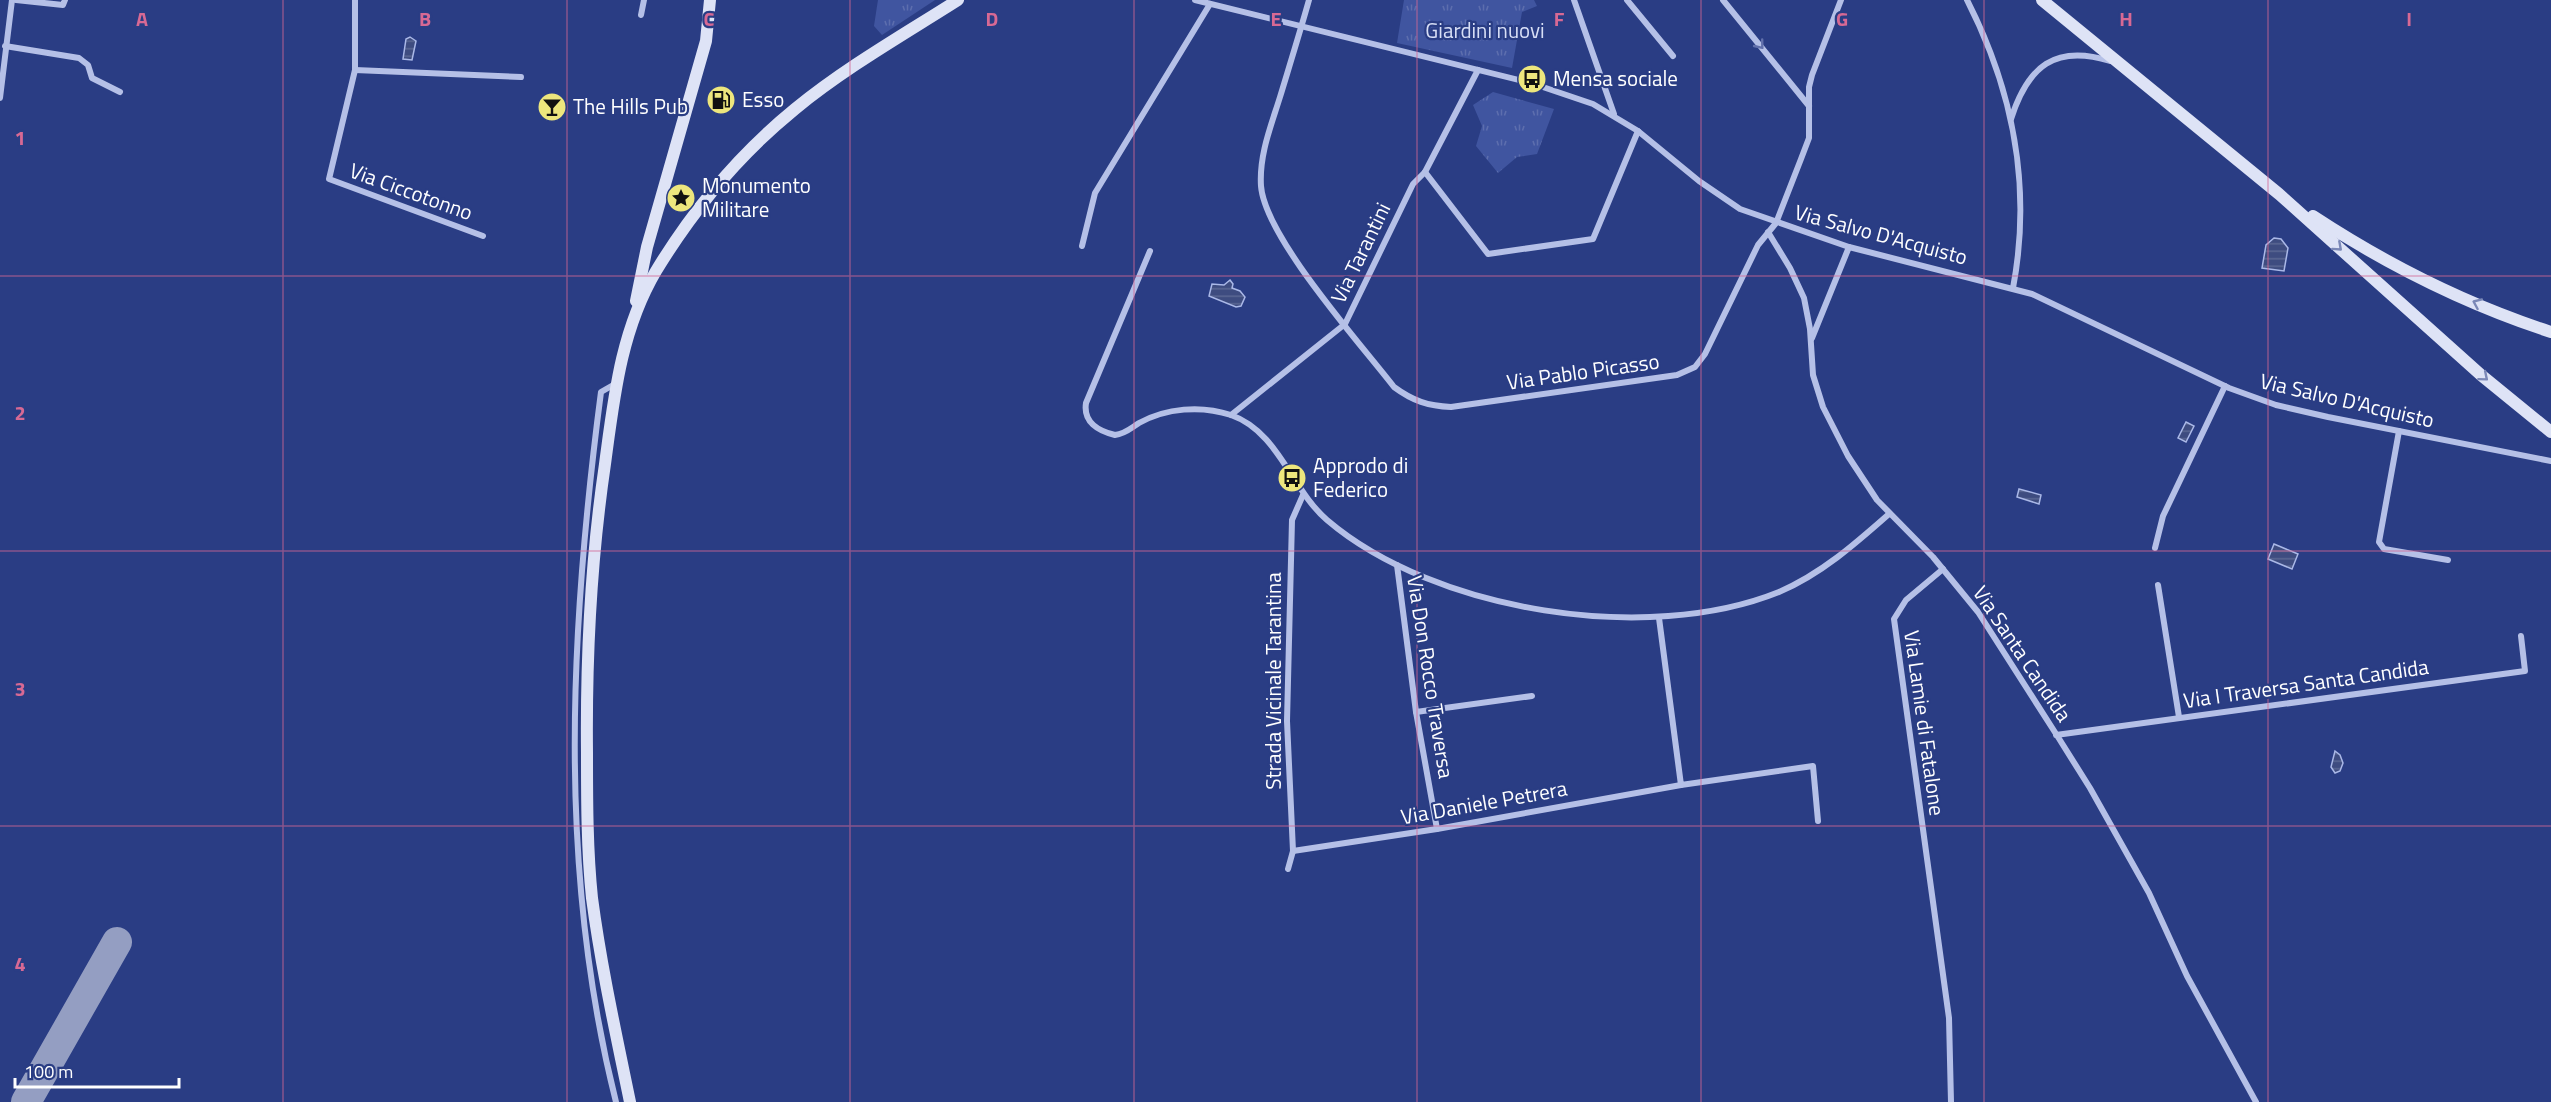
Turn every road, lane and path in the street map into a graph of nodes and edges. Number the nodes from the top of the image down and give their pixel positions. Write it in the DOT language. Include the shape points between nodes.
graph roads {
  1 [pos="14,0"];
  2 [pos="65,0"];
  3 [pos="355,0"];
  4 [pos="644,0"];
  5 [pos="710,0"];
  6 [pos="958,0"];
  7 [pos="1195,0"];
  8 [pos="1309,0"];
  9 [pos="1574,0"];
  10 [pos="1627,0"];
  11 [pos="1723,0"];
  12 [pos="1841,0"];
  13 [pos="1967,0"];
  14 [pos="2042,0"];
  15 [pos="1210,3"];
  16 [pos="641,15"];
  17 [pos="1301,27"];
  18 [pos="5,46"];
  19 [pos="1673,56"];
  20 [pos="2116,62"];
  21 [pos="355,70"];
  22 [pos="1478,70"];
  23 [pos="521,77"];
  24 [pos="120,92"];
  25 [pos="0,98"];
  26 [pos="1809,106"];
  27 [pos="1614,114"];
  28 [pos="2011,119"];
  29 [pos="1638,130"];
  30 [pos="1425,172"];
  31 [pos="2279,195"];
  32 [pos="1776,223"];
  33 [pos="1768,232"];
  34 [pos="483,236"];
  35 [pos="1082,246"];
  36 [pos="1849,247"];
  37 [pos="1150,251"];
  38 [pos="2013,288"];
  39 [pos="630,322"];
  40 [pos="1345,324"];
  41 [pos="2551,332"];
  42 [pos="1811,341"];
  43 [pos="616,384"];
  44 [pos="2225,386"];
  45 [pos="1231,415"];
  46 [pos="2399,431"];
  47 [pos="2551,432"];
  48 [pos="2551,461"];
  49 [pos="1303,495"];
  50 [pos="1889,514"];
  51 [pos="2155,548"];
  52 [pos="2448,560"];
  53 [pos="1397,565"];
  54 [pos="1943,569"];
  55 [pos="2158,585"];
  56 [pos="1659,618"];
  57 [pos="2521,636"];
  58 [pos="1532,696"];
  59 [pos="1416,712"];
  60 [pos="2179,717"];
  61 [pos="2056,735"];
  62 [pos="1681,784"];
  63 [pos="1818,820"];
  64 [pos="1437,829"];
  65 [pos="1293,851"];
  66 [pos="1288,869"];
  67 [pos="616,1102"];
  68 [pos="630,1102"];
  69 [pos="1951,1102"];
  70 [pos="2256,1102"];
  1 -- 2 [label="street" via="63,6"];
  1 -- 18 [label="street"];
  3 -- 21 [label="street, Via Ciccotonno"];
  4 -- 16 [label="street"];
  5 -- 39 [label="main road" via="706,41 652,226"];
  6 -- 39 [label="main road" via="836,78 754,146 714,191 656,271"];
  7 -- 15 [label="street"];
  8 -- 17 [label="street, Via Pablo Picasso"];
  9 -- 27 [label="street"];
  10 -- 19 [label="street"];
  11 -- 26 [label="street, one-way"];
  12 -- 26 [label="street" via="1812,75"];
  13 -- 28 [label="street" via="2002,81"];
  14 -- 20 [label="main road"];
  15 -- 17 [label="street"];
  15 -- 35 [label="street" via="1095,193"];
  17 -- 22 [label="street"];
  17 -- 40 [label="street, Via Pablo Picasso" via="1263,150 1261,188 1275,227"];
  18 -- 24 [label="street" via="79,58 88,65 92,78"];
  18 -- 25 [label="street"];
  20 -- 28 [label="street" via="2076,54 2047,62 2025,86"];
  20 -- 31 [label="main road"];
  21 -- 23 [label="street"];
  21 -- 34 [label="street, Via Ciccotonno" via="329,179"];
  22 -- 27 [label="street" via="1552,89"];
  22 -- 30 [label="street, Via Tarantini"];
  26 -- 32 [label="street" via="1809,138"];
  27 -- 29 [label="street"];
  28 -- 38 [label="street" via="2020,175 2019,252"];
  29 -- 30 [label="street" via="1593,239 1488,254"];
  29 -- 32 [label="street, Via Salvo D'Acquisto" via="1724,200"];
  30 -- 40 [label="street, Via Tarantini" via="1413,184"];
  41 -- 31 [label="main road, one-way" via="2509,317 2397,265"];
  31 -- 47 [label="main road, one-way" via="2481,375"];
  32 -- 33 [label="street, Via Pablo Picasso"];
  32 -- 36 [label="street, Via Salvo D'Acquisto"];
  33 -- 40 [label="street, Via Pablo Picasso" via="1700,362 1677,375 1451,407 1431,406 1412,400 1394,387"];
  33 -- 42 [label="street, Via Santa Candida" via="1804,298"];
  36 -- 38 [label="street, Via Salvo D'Acquisto"];
  36 -- 42 [label="street"];
  37 -- 45 [label="street" via="1086,402 1087,419 1115,435 1180,410"];
  38 -- 44 [label="street, Via Salvo D'Acquisto" via="2097,323"];
  39 -- 43 [label="main road"];
  40 -- 45 [label="street, Via Tarantini"];
  42 -- 50 [label="street, Via Santa Candida" via="1813,375 1833,429 1864,483"];
  43 -- 67 [label="street" via="601,392 584,535 574,770 576,844 586,930 601,1044"];
  43 -- 68 [label="main road" via="590,620 587,814 596,919"];
  44 -- 46 [label="street, Via Salvo D'Acquisto" via="2276,405"];
  44 -- 51 [label="street" via="2163,516"];
  45 -- 49 [label="street" via="1245,421 1268,441"];
  46 -- 48 [label="street, Via Salvo D'Acquisto"];
  46 -- 52 [label="street" via="2379,542 2384,549"];
  49 -- 53 [label="street" via="1326,520"];
  49 -- 65 [label="street, Strada Vicinale Tarantina" via="1292,520 1287,721"];
  50 -- 54 [label="street, Via Santa Candida"];
  50 -- 56 [label="street" via="1833,561 1779,591 1733,605"];
  53 -- 56 [label="street" via="1482,597 1541,610"];
  53 -- 59 [label="street, Via Don Rocco Traversa"];
  54 -- 61 [label="street, Via Santa Candida" via="1978,612"];
  54 -- 69 [label="street, Via Lamie di Fatalone" via="1906,600 1894,619 1949,1018"];
  55 -- 60 [label="street"];
  56 -- 62 [label="street"];
  57 -- 60 [label="street, Via I Traversa Santa Candida" via="2525,671"];
  58 -- 59 [label="street"];
  59 -- 64 [label="street, Via Don Rocco Traversa"];
  60 -- 61 [label="street, Via I Traversa Santa Candida"];
  61 -- 70 [label="street, Via Santa Candida" via="2149,893 2187,976"];
  62 -- 63 [label="street, Via Daniele Petrera" via="1813,766"];
  62 -- 64 [label="street, Via Daniele Petrera"];
  64 -- 65 [label="street, Via Daniele Petrera"];
  65 -- 66 [label="street, Strada Vicinale Tarantina"];
}
